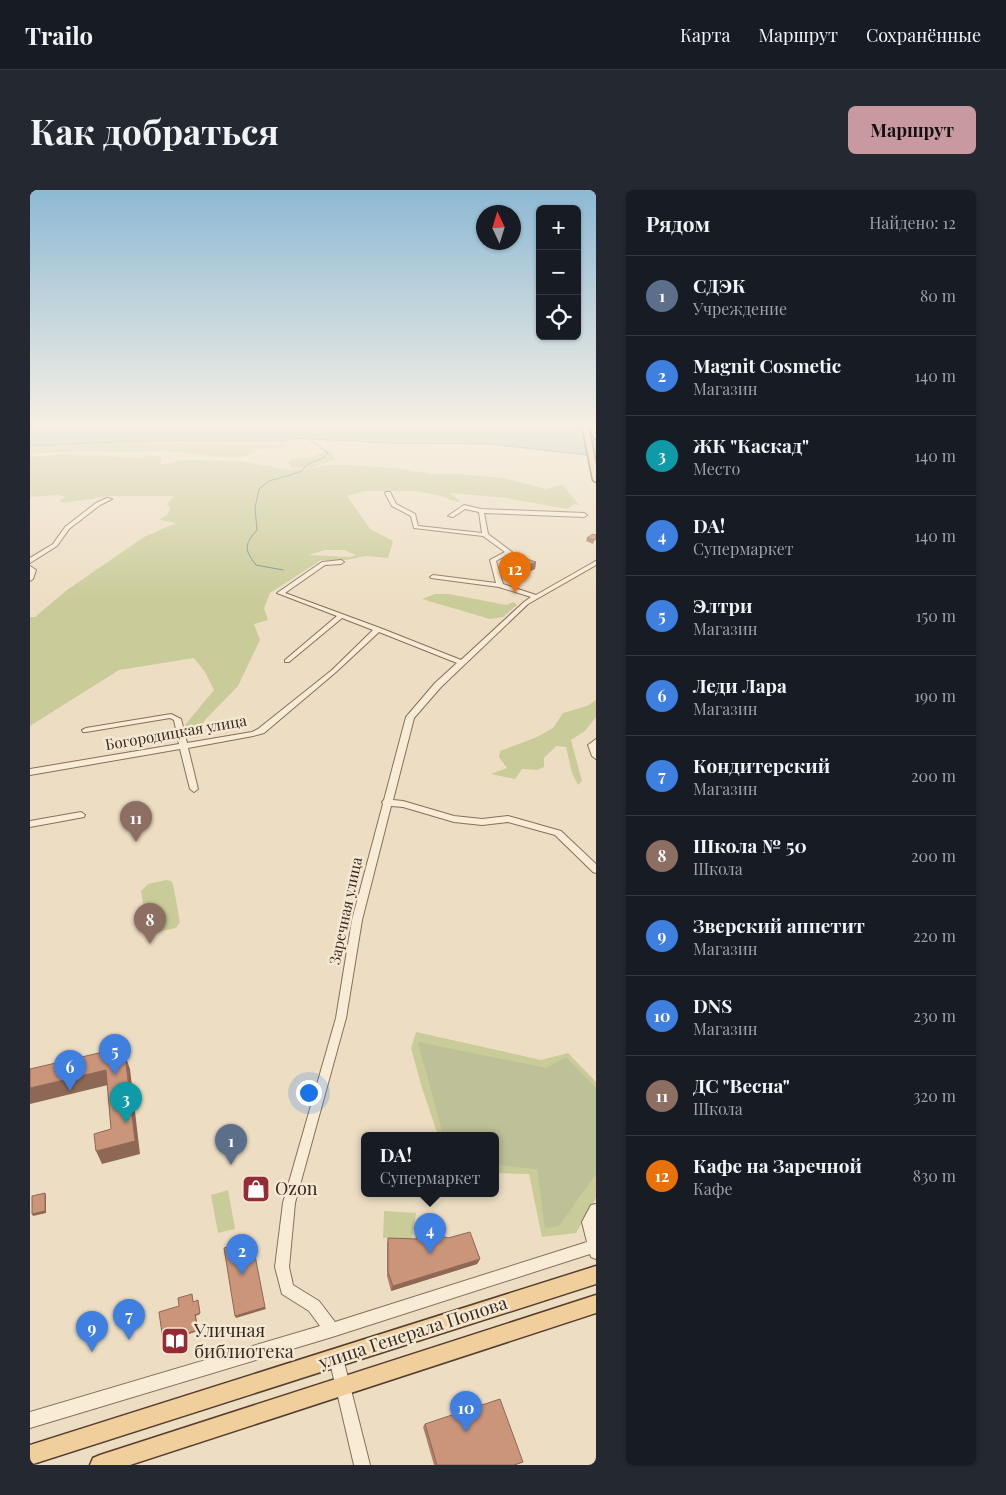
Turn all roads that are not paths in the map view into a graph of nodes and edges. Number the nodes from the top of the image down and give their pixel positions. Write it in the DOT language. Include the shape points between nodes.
graph roads {
  1 [pos="388,493"];
  2 [pos="109,499"];
  3 [pos="481,511"];
  4 [pos="584,515"];
  5 [pos="451,516"];
  6 [pos="485,535"];
  7 [pos="30,561"];
  8 [pos="340,562"];
  9 [pos="596,563"];
  10 [pos="30,568"];
  11 [pos="433,577"];
  12 [pos="30,578"];
  13 [pos="500,585"];
  14 [pos="536,596"];
  15 [pos="342,616"];
  16 [pos="378,630"];
  17 [pos="287,661"];
  18 [pos="462,663"];
  19 [pos="86,730"];
  20 [pos="596,742"];
  21 [pos="184,745"];
  22 [pos="596,756"];
  23 [pos="30,772"];
  24 [pos="194,788"];
  25 [pos="386,802"];
  26 [pos="81,815"];
  27 [pos="30,824"];
  28 [pos="596,870"];
  29 [pos="596,1210"];
  30 [pos="595,1248"];
  31 [pos="596,1275"];
  32 [pos="596,1304"];
  33 [pos="332,1330"];
  34 [pos="336,1358"];
  35 [pos="342,1384"];
  36 [pos="30,1420"];
  37 [pos="30,1455"];
  38 [pos="100,1465"];
  39 [pos="362,1465"];
  1 -- 6 [label="street" via="394,505 412,515 416,527"];
  2 -- 7 [label="street" via="67,528 55,545"];
  3 -- 4 [label="street"];
  3 -- 5 [label="street" via="464,507"];
  3 -- 6 [label="street"];
  6 -- 13 [label="street" via="508,552 493,560"];
  8 -- 15 [label="street" via="324,562 280,593"];
  9 -- 14 [label="street, Заречная улица"];
  10 -- 12 [label="street" via="33,570"];
  11 -- 13 [label="street"];
  13 -- 14 [label="street"];
  14 -- 18 [label="street, Заречная улица"];
  15 -- 16 [label="street"];
  15 -- 17 [label="street"];
  16 -- 18 [label="street"];
  16 -- 21 [label="street, Богородицкая улица" via="261,731"];
  18 -- 25 [label="street, Заречная улица" via="410,717"];
  19 -- 21 [label="street, Богородицкая улица" via="171,716 177,719"];
  20 -- 22 [label="street" via="592,745"];
  21 -- 23 [label="street, Богородицкая улица"];
  21 -- 24 [label="street"];
  25 -- 28 [label="street" via="454,819 482,822 508,819 558,833"];
  25 -- 33 [label="street, Заречная улица" via="357,920 341,1018 290,1202 284,1241 282,1267 287,1289 314,1306"];
  26 -- 27 [label="street"];
  29 -- 30 [label="street" via="589,1222"];
  30 -- 33 [label="street"];
  31 -- 34 [label="main road, улица Генерала Попова"];
  32 -- 35 [label="main road, улица Генерала Попова"];
  33 -- 36 [label="street"];
  34 -- 35 [label="street"];
  34 -- 37 [label="main road, улица Генерала Попова"];
  35 -- 38 [label="main road, улица Генерала Попова"];
  35 -- 39 [label="street"];
}
